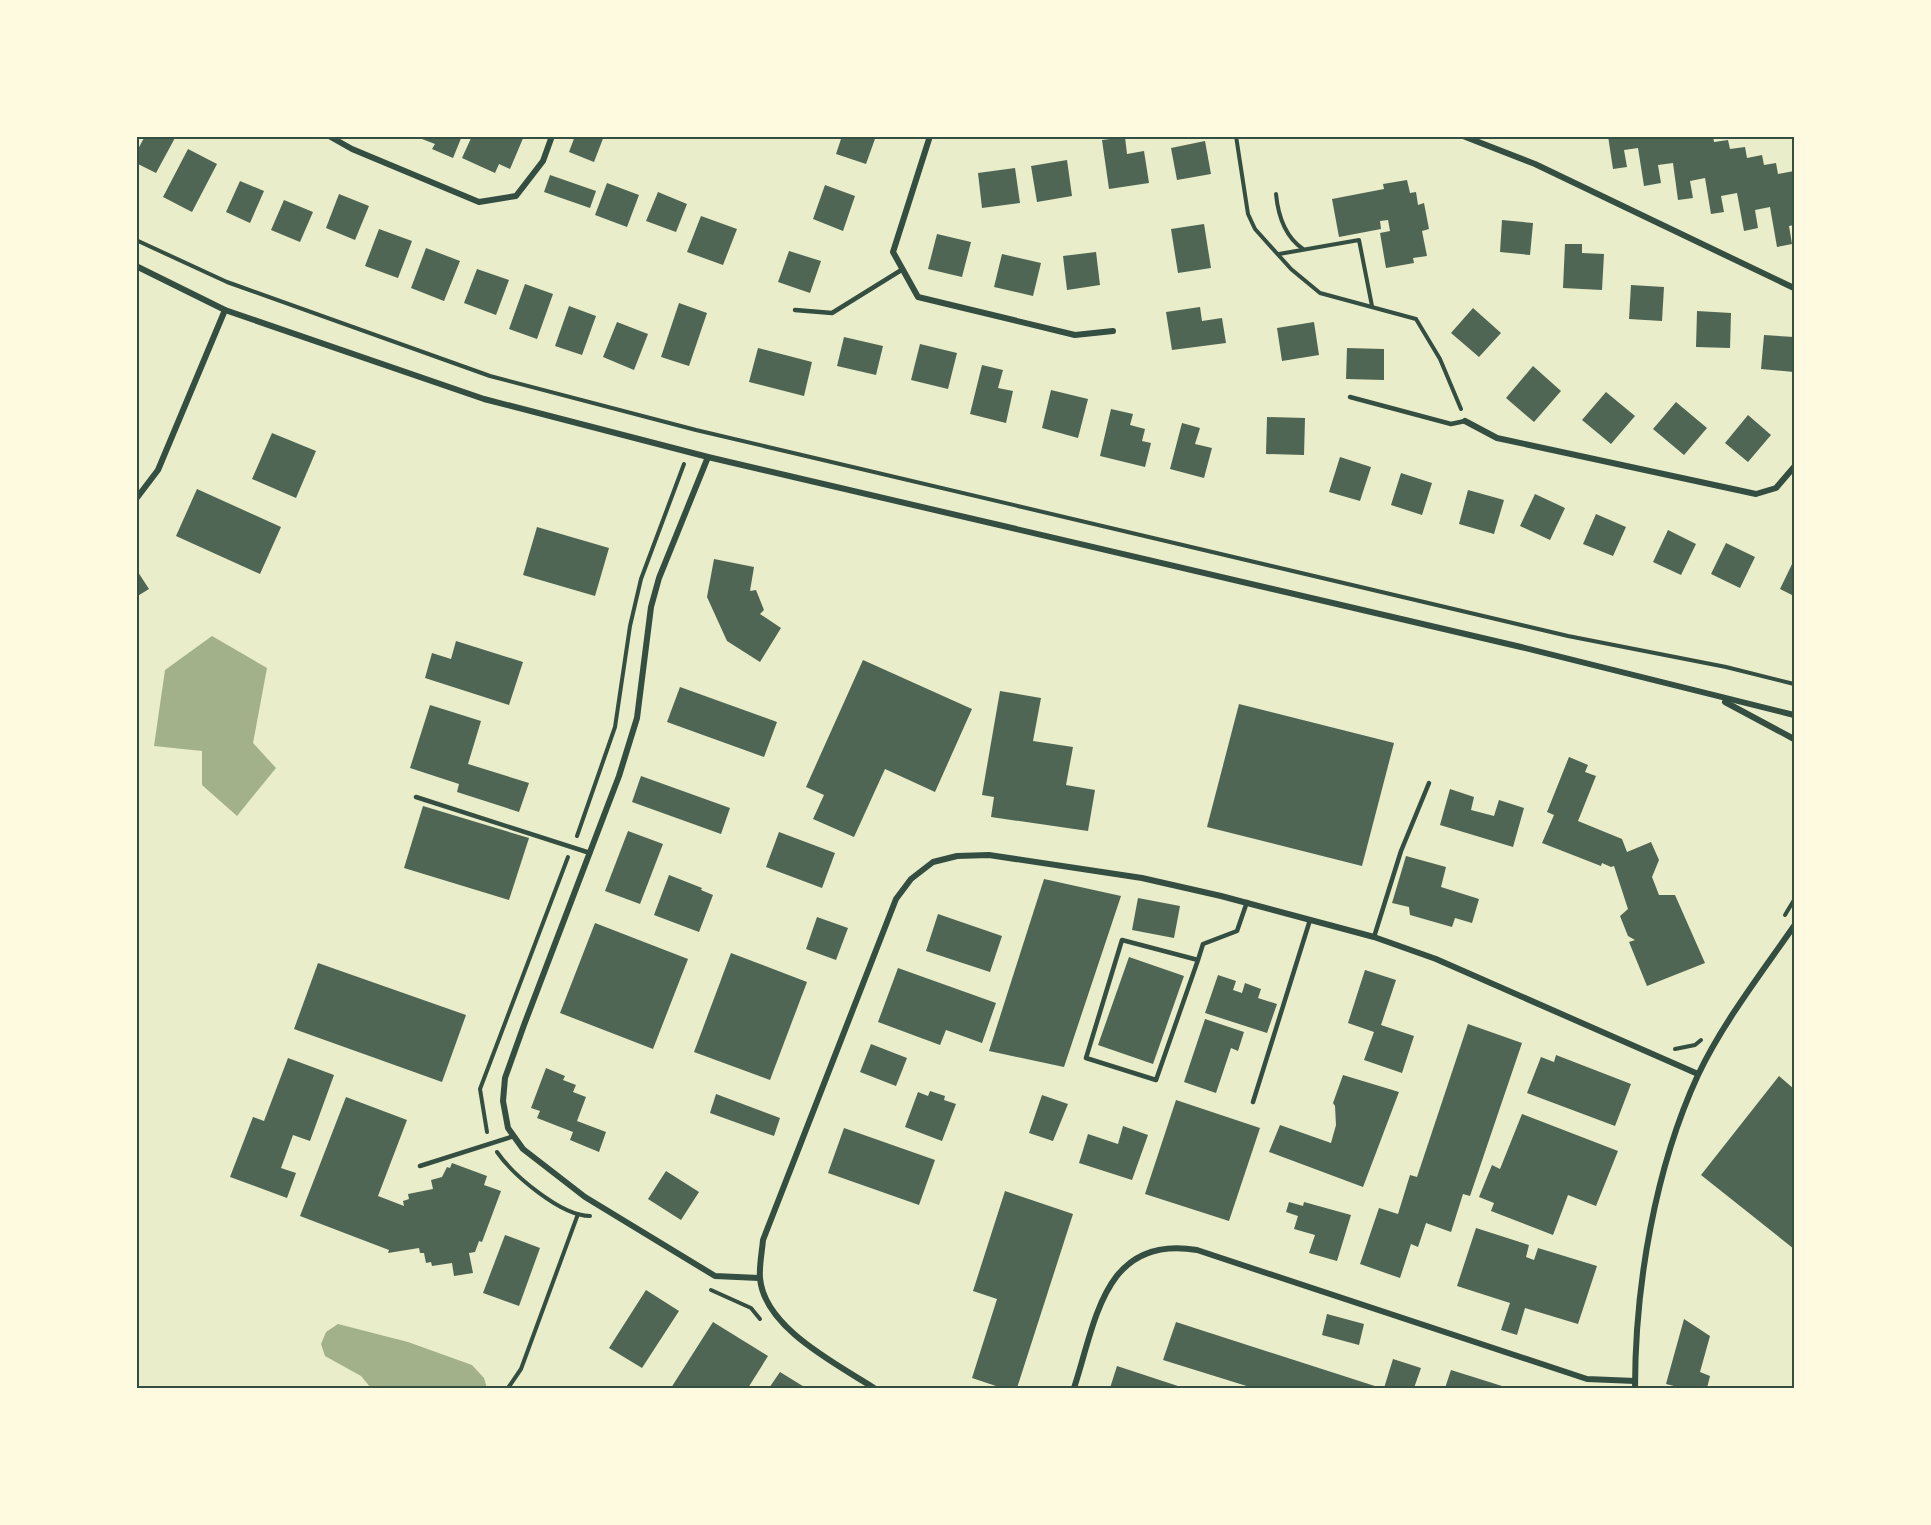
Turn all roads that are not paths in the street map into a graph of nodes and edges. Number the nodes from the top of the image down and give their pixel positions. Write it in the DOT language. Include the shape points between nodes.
graph roads {
  1 [pos="329,136"];
  2 [pos="552,136"];
  3 [pos="930,136"];
  4 [pos="1463,136"];
  5 [pos="136,266"];
  6 [pos="903,269"];
  7 [pos="1794,288"];
  8 [pos="225,310"];
  9 [pos="795,310"];
  10 [pos="1113,331"];
  11 [pos="1350,397"];
  12 [pos="1465,421"];
  13 [pos="708,457"];
  14 [pos="1794,467"];
  15 [pos="136,499"];
  16 [pos="1716,697"];
  17 [pos="1794,715"];
  18 [pos="1794,739"];
  19 [pos="1429,783"];
  20 [pos="416,797"];
  21 [pos="590,852"];
  22 [pos="1247,902"];
  23 [pos="1310,920"];
  24 [pos="1794,926"];
  25 [pos="1374,937"];
  26 [pos="1198,960"];
  27 [pos="1698,1074"];
  28 [pos="1253,1102"];
  29 [pos="514,1136"];
  30 [pos="420,1166"];
  31 [pos="759,1278"];
  32 [pos="1635,1381"];
  33 [pos="874,1389"];
  34 [pos="1074,1389"];
  35 [pos="1635,1389"];
  1 -- 2 [label="street" via="479,202 516,196 543,161"];
  3 -- 6 [label="street" via="893,252"];
  4 -- 7 [label="street" via="1535,164"];
  5 -- 8 [label="street"];
  6 -- 9 [label="lane" via="832,313"];
  6 -- 10 [label="street" via="918,297 1075,335"];
  8 -- 13 [label="street" via="484,399"];
  8 -- 15 [label="street" via="158,470"];
  11 -- 12 [label="lane" via="1451,424"];
  12 -- 14 [label="street" via="1497,438 1756,494 1776,488"];
  13 -- 16 [label="street" via="1521,647"];
  13 -- 21 [label="street" via="659,578 651,607 637,718"];
  16 -- 17 [label="street"];
  16 -- 18 [label="street"];
  19 -- 25 [label="lane" via="1401,850"];
  20 -- 21 [label="lane"];
  21 -- 29 [label="street" via="505,1078 502,1101 508,1128"];
  22 -- 23 [label="street"];
  22 -- 26 [label="lane" via="1237,932 1203,944"];
  22 -- 31 [label="street" via="1142,878 989,855 933,862 910,879 896,899 763,1240"];
  23 -- 25 [label="street"];
  23 -- 28 [label="lane"];
  24 -- 27 [label="street"];
  25 -- 27 [label="street" via="1436,959"];
  26 -- 26 [label="lane" via="1156,1080 1086,1058 1122,940"];
  27 -- 32 [label="street" via="1656,1197 1643,1272"];
  29 -- 30 [label="lane"];
  29 -- 31 [label="street" via="523,1149 585,1197 715,1276"];
  31 -- 33 [label="street" via="769,1306 799,1340"];
  32 -- 34 [label="street" via="1587,1379 1197,1250 1174,1246 1152,1250 1130,1261 1108,1285"];
  32 -- 35 [label="street"];
}
